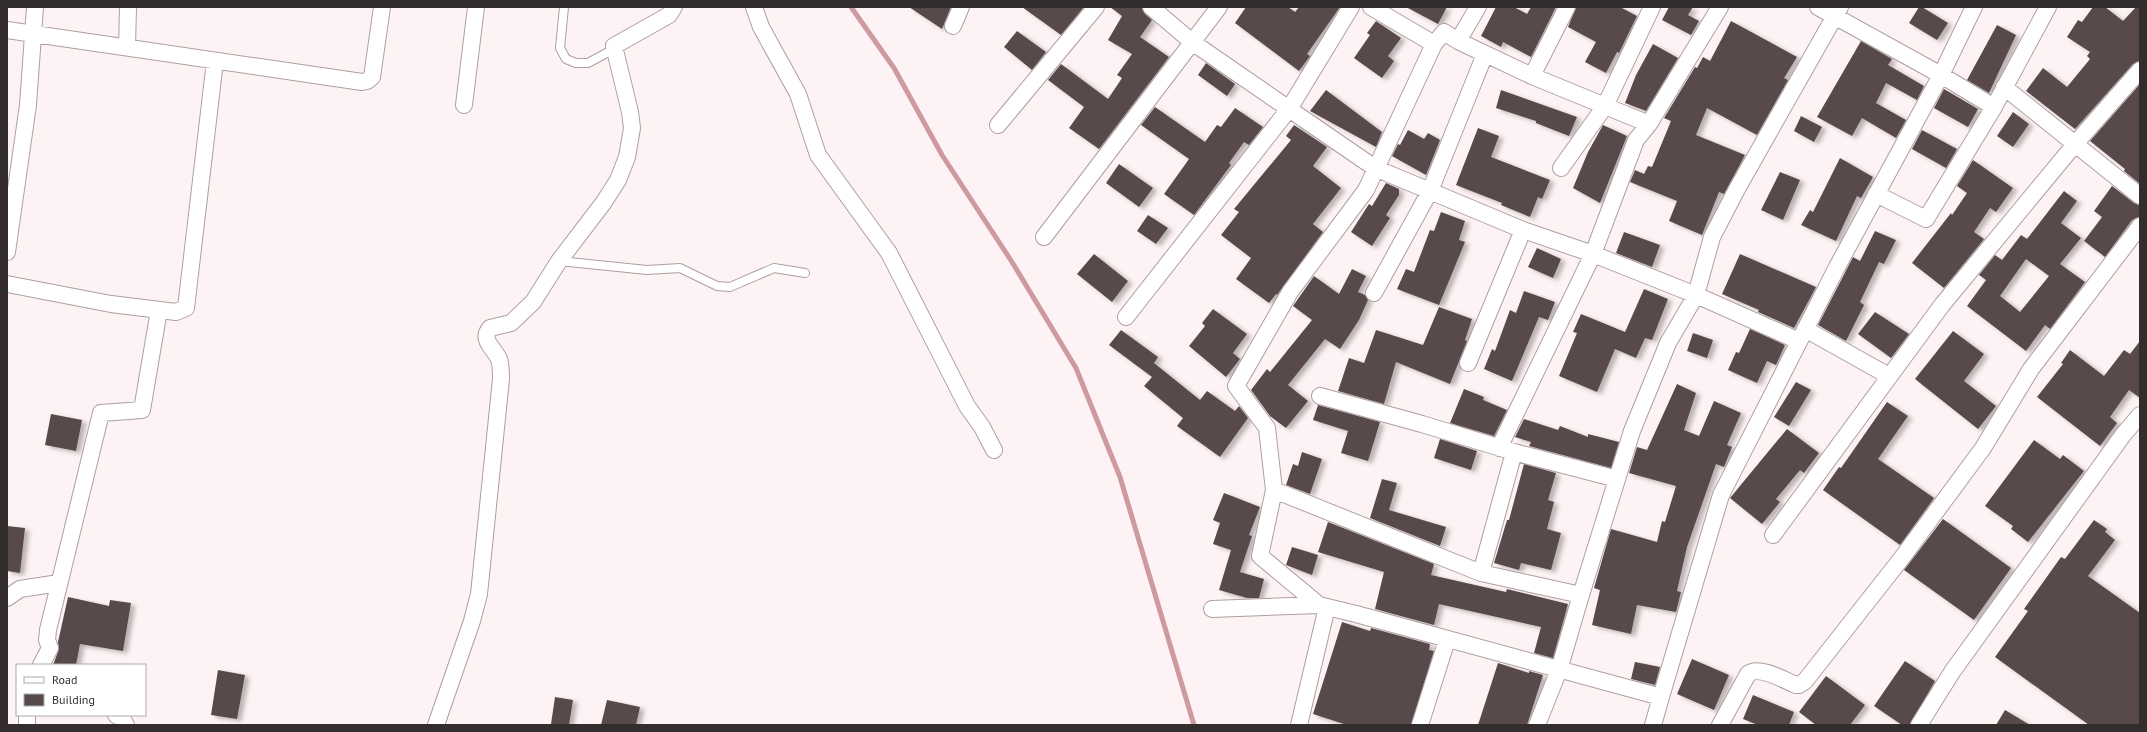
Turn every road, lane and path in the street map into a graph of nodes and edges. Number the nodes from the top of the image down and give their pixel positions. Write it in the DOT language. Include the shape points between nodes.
graph roads {
  1 [pos="35,7"];
  2 [pos="128,7"];
  3 [pos="382,7"];
  4 [pos="476,7"];
  5 [pos="564,7"];
  6 [pos="674,7"];
  7 [pos="754,7"];
  8 [pos="961,7"];
  9 [pos="1096,7"];
  10 [pos="1151,7"];
  11 [pos="1219,7"];
  12 [pos="1351,7"];
  13 [pos="1371,7"];
  14 [pos="1478,7"];
  15 [pos="1567,7"];
  16 [pos="1652,7"];
  17 [pos="1720,7"];
  18 [pos="1818,7"];
  19 [pos="1974,7"];
  20 [pos="2048,7"];
  21 [pos="1391,12"];
  22 [pos="1837,12"];
  23 [pos="953,26"];
  24 [pos="7,30"];
  25 [pos="33,34"];
  26 [pos="1458,41"];
  27 [pos="1192,42"];
  28 [pos="1434,44"];
  29 [pos="127,47"];
  30 [pos="614,49"];
  31 [pos="1484,54"];
  32 [pos="215,61"];
  33 [pos="2140,70"];
  34 [pos="1941,75"];
  35 [pos="1532,76"];
  36 [pos="2004,87"];
  37 [pos="464,104"];
  38 [pos="1605,106"];
  39 [pos="1994,107"];
  40 [pos="1289,109"];
  41 [pos="1650,124"];
  42 [pos="998,125"];
  43 [pos="2075,144"];
  44 [pos="1375,168"];
  45 [pos="1561,168"];
  46 [pos="1430,191"];
  47 [pos="1876,194"];
  48 [pos="2140,196"];
  49 [pos="2140,226"];
  50 [pos="1523,230"];
  51 [pos="1044,237"];
  52 [pos="7,252"];
  53 [pos="1593,254"];
  54 [pos="559,261"];
  55 [pos="805,274"];
  56 [pos="7,284"];
  57 [pos="1374,293"];
  58 [pos="1696,296"];
  59 [pos="159,310"];
  60 [pos="1126,317"];
  61 [pos="1802,335"];
  62 [pos="1468,363"];
  63 [pos="1889,376"];
  64 [pos="1320,396"];
  65 [pos="2138,422"];
  66 [pos="994,450"];
  67 [pos="1507,450"];
  68 [pos="1617,479"];
  69 [pos="1274,490"];
  70 [pos="1773,535"];
  71 [pos="1481,572"];
  72 [pos="59,583"];
  73 [pos="1581,594"];
  74 [pos="7,598"];
  75 [pos="1323,606"];
  76 [pos="1212,609"];
  77 [pos="1447,640"];
  78 [pos="42,664"];
  79 [pos="1559,670"];
  80 [pos="1661,697"];
  81 [pos="118,716"];
  82 [pos="126,725"];
  83 [pos="436,725"];
  84 [pos="1299,725"];
  85 [pos="1420,725"];
  86 [pos="1537,725"];
  87 [pos="1653,725"];
  88 [pos="1720,725"];
  89 [pos="1919,725"];
  1 -- 25 [label="street"];
  2 -- 29 [label="street"];
  3 -- 32 [label="street" via="372,74 367,81"];
  4 -- 37 [label="street"];
  5 -- 30 [label="lane" via="560,48 566,59 576,63 588,63"];
  6 -- 30 [label="street" via="669,15 617,43"];
  7 -- 66 [label="street" via="798,94 818,155 889,253 967,406"];
  8 -- 23 [label="street"];
  9 -- 42 [label="street"];
  10 -- 27 [label="street"];
  11 -- 27 [label="street"];
  12 -- 40 [label="street"];
  13 -- 21 [label="street"];
  14 -- 26 [label="street"];
  15 -- 35 [label="street"];
  16 -- 38 [label="street"];
  17 -- 41 [label="street"];
  18 -- 22 [label="street"];
  19 -- 34 [label="street"];
  20 -- 36 [label="street"];
  21 -- 28 [label="street"];
  22 -- 34 [label="street"];
  22 -- 58 [label="street" via="1712,237"];
  24 -- 25 [label="street"];
  25 -- 29 [label="street"];
  25 -- 52 [label="street" via="28,105"];
  26 -- 28 [label="street" via="1444,32"];
  26 -- 31 [label="street"];
  27 -- 40 [label="street"];
  27 -- 51 [label="street"];
  28 -- 44 [label="street"];
  29 -- 32 [label="street"];
  30 -- 54 [label="street" via="622,72 631,120 631,140 627,157 612,191"];
  31 -- 35 [label="street"];
  31 -- 46 [label="street"];
  32 -- 59 [label="street" via="188,305 179,312"];
  33 -- 43 [label="street"];
  34 -- 39 [label="street"];
  34 -- 47 [label="street"];
  35 -- 38 [label="street"];
  36 -- 39 [label="street"];
  36 -- 43 [label="street"];
  38 -- 41 [label="street"];
  38 -- 45 [label="street"];
  39 -- 47 [label="street" via="1926,219"];
  40 -- 44 [label="street"];
  40 -- 60 [label="street"];
  41 -- 53 [label="street" via="1636,140"];
  43 -- 48 [label="street"];
  43 -- 63 [label="street" via="1942,305"];
  44 -- 46 [label="street"];
  44 -- 69 [label="street" via="1366,190 1290,292 1236,385 1267,428"];
  46 -- 50 [label="street"];
  46 -- 57 [label="street"];
  47 -- 61 [label="street"];
  49 -- 88 [label="street" via="2030,369 1974,461 1805,682 1796,685 1760,671 1752,671"];
  50 -- 53 [label="street"];
  50 -- 62 [label="street"];
  53 -- 58 [label="street"];
  53 -- 67 [label="street"];
  54 -- 55 [label="lane" via="647,270 680,268 723,288 774,268"];
  54 -- 83 [label="street" via="525,312 510,323 490,328 486,333 486,338 500,361 501,379 479,594"];
  56 -- 59 [label="street" via="112,304"];
  58 -- 61 [label="street"];
  58 -- 68 [label="street" via="1668,343 1632,431"];
  59 -- 72 [label="street" via="142,410 101,413"];
  61 -- 63 [label="street"];
  61 -- 80 [label="street" via="1721,495"];
  63 -- 70 [label="street"];
  64 -- 67 [label="street"];
  65 -- 89 [label="street" via="1952,672"];
  67 -- 68 [label="street"];
  67 -- 71 [label="street"];
  68 -- 73 [label="street"];
  69 -- 71 [label="street"];
  69 -- 75 [label="street" via="1260,556"];
  71 -- 73 [label="street"];
  72 -- 74 [label="street" via="20,589"];
  72 -- 78 [label="street" via="48,630 47,640 50,648"];
  73 -- 79 [label="street"];
  75 -- 76 [label="street"];
  75 -- 77 [label="street"];
  75 -- 84 [label="street"];
  77 -- 79 [label="street"];
  77 -- 85 [label="street"];
  79 -- 80 [label="street"];
  79 -- 86 [label="street"];
  80 -- 87 [label="street"];
  81 -- 82 [label="street"];
}
